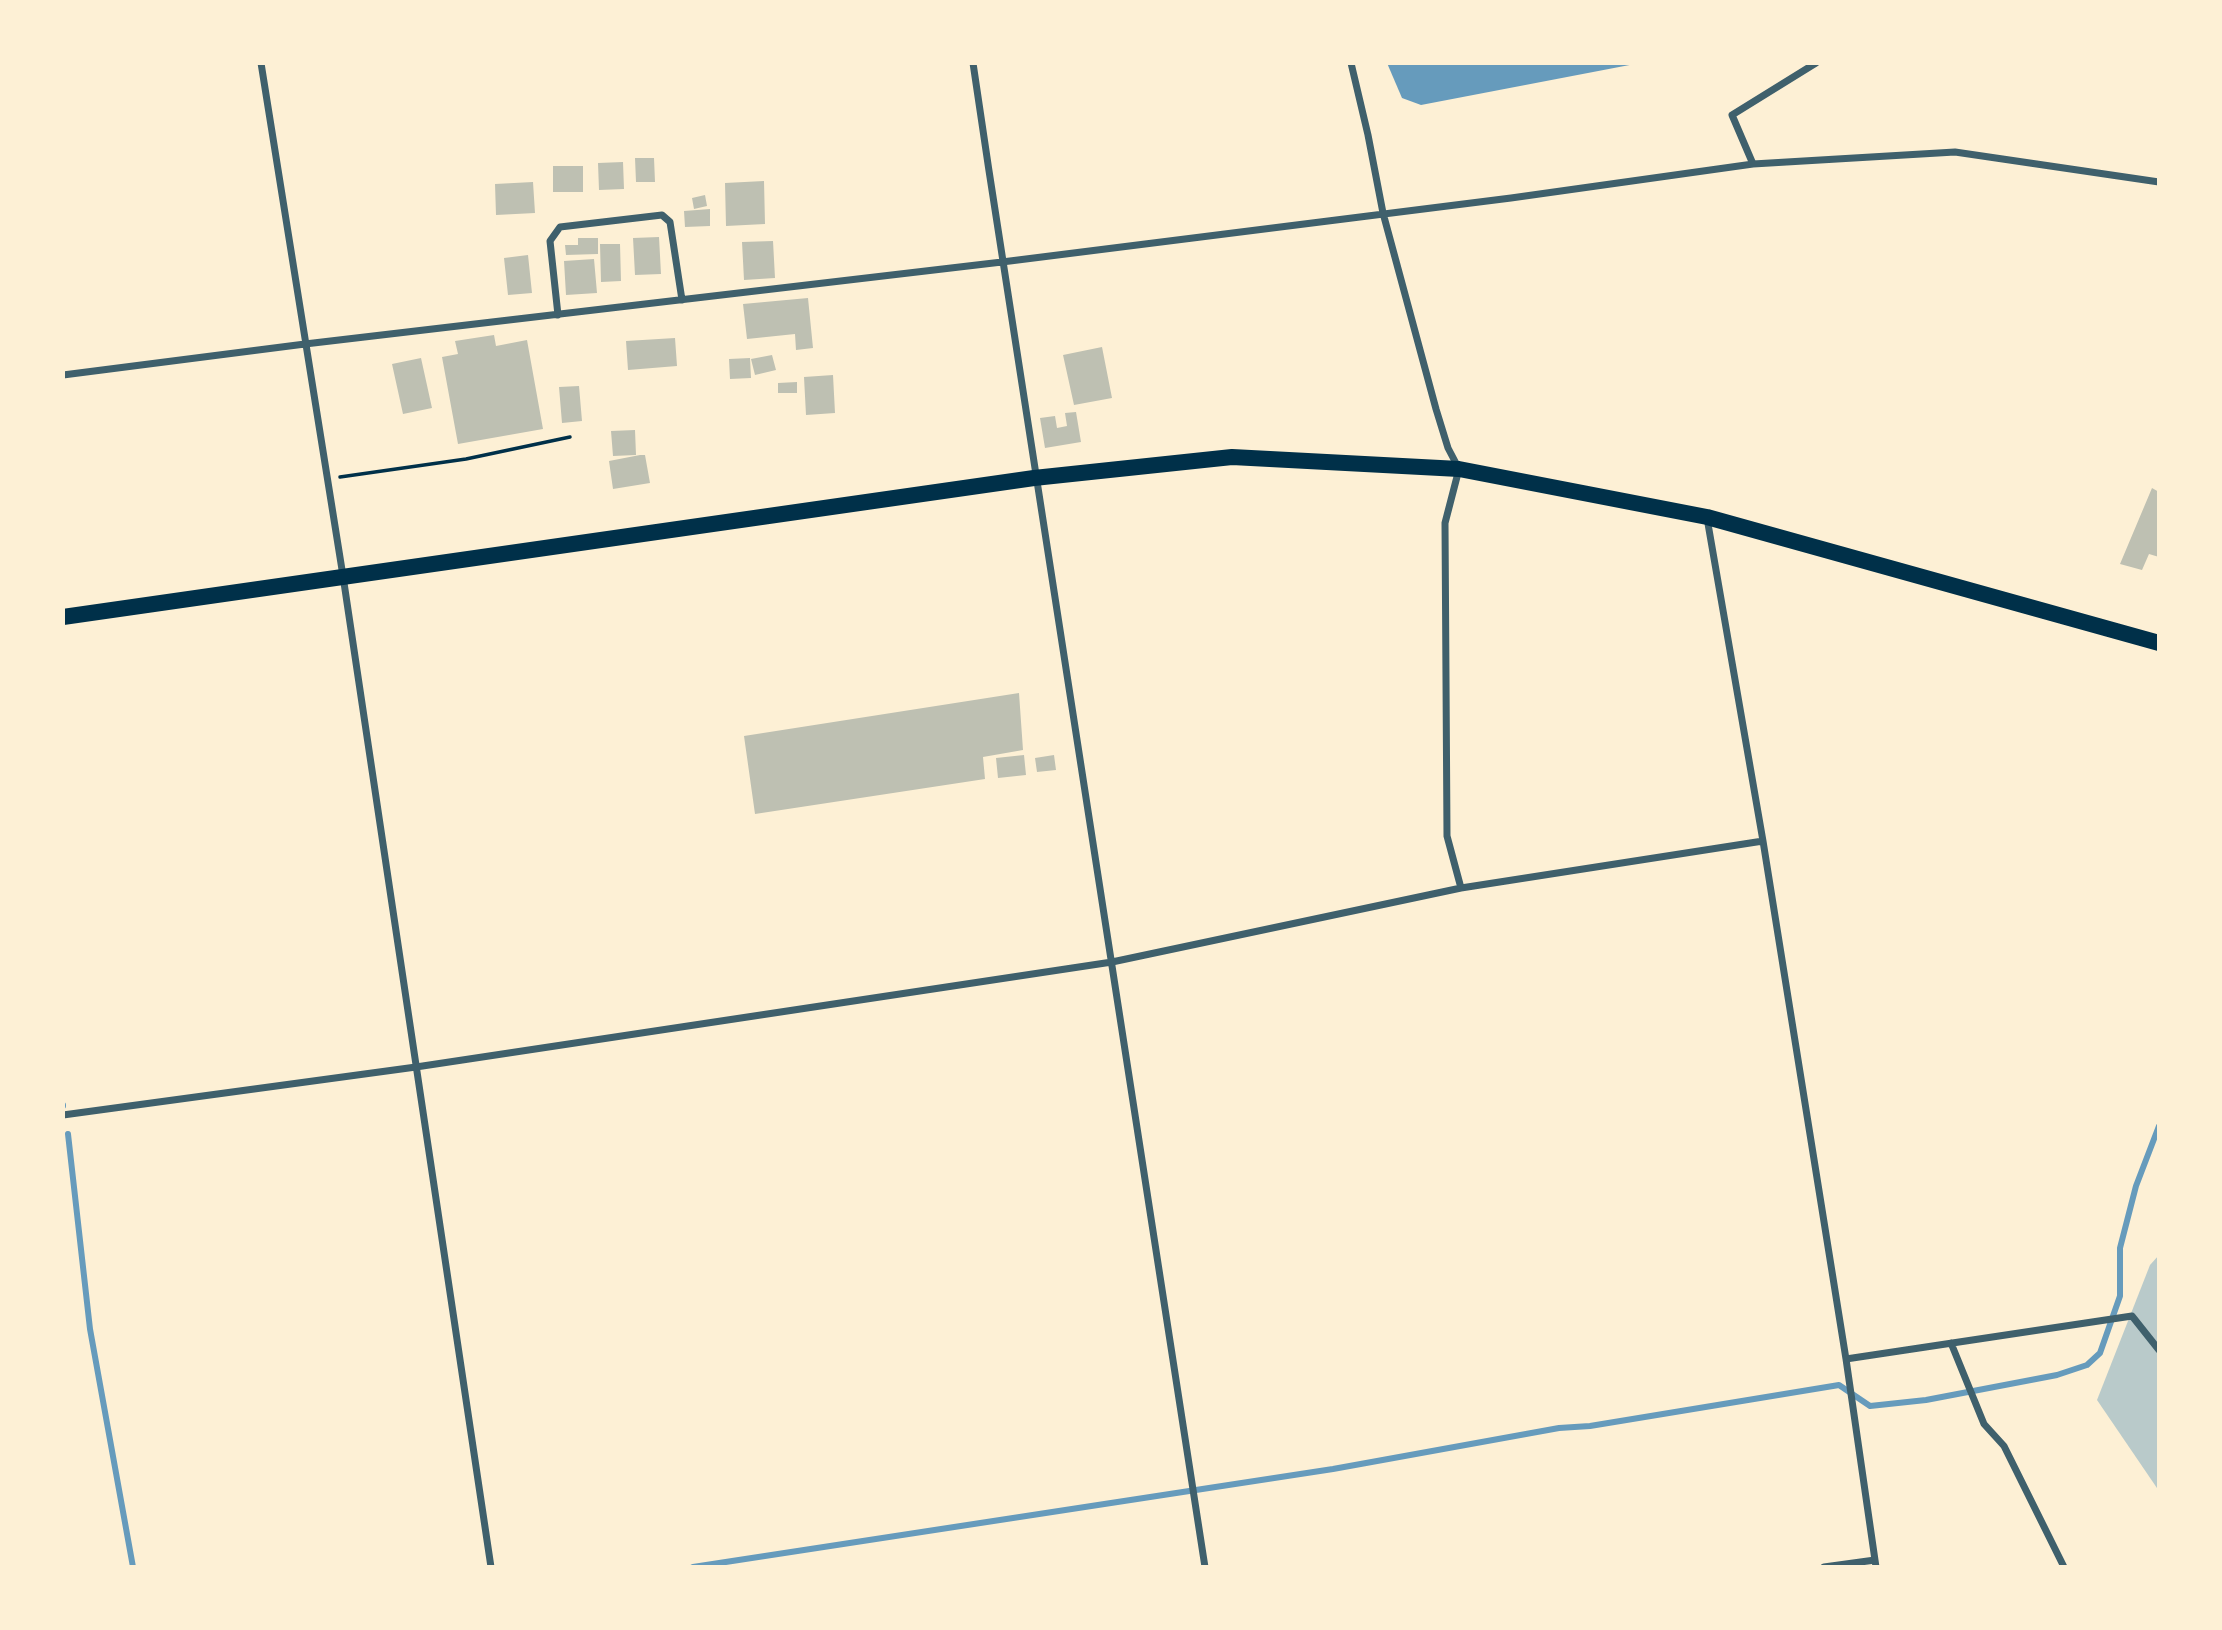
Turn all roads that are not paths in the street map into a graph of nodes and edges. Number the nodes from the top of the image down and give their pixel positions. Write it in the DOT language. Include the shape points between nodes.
graph roads {
  1 [pos="261,63"];
  2 [pos="973,63"];
  3 [pos="1351,63"];
  4 [pos="1816,63"];
  5 [pos="1753,164"];
  6 [pos="2159,182"];
  7 [pos="1383,213"];
  8 [pos="1002,262"];
  9 [pos="682,300"];
  10 [pos="558,315"];
  11 [pos="306,344"];
  12 [pos="63,376"];
  13 [pos="1460,469"];
  14 [pos="1034,478"];
  15 [pos="1707,517"];
  16 [pos="343,576"];
  17 [pos="63,617"];
  18 [pos="2159,643"];
  19 [pos="1763,841"];
  20 [pos="1461,888"];
  21 [pos="1112,962"];
  22 [pos="416,1067"];
  23 [pos="63,1115"];
  24 [pos="1951,1343"];
  25 [pos="2159,1350"];
  26 [pos="1846,1359"];
  27 [pos="1876,1563"];
  28 [pos="491,1567"];
  29 [pos="1205,1567"];
  30 [pos="1824,1567"];
  31 [pos="2064,1567"];
  1 -- 11 [label="street"];
  2 -- 8 [label="street"];
  3 -- 7 [label="street"];
  4 -- 5 [label="street" via="1732,115"];
  5 -- 6 [label="street" via="1955,152"];
  5 -- 7 [label="street"];
  7 -- 8 [label="street"];
  7 -- 13 [label="street" via="1440,422"];
  8 -- 9 [label="street"];
  8 -- 14 [label="street"];
  9 -- 10 [label="street"];
  9 -- 10 [label="street" via="670,222 662,215 560,227 550,240"];
  10 -- 11 [label="street"];
  11 -- 12 [label="street"];
  11 -- 16 [label="street"];
  13 -- 14 [label="main road" via="1232,457"];
  13 -- 15 [label="main road"];
  13 -- 20 [label="street" via="1445,536 1447,836"];
  14 -- 16 [label="main road"];
  14 -- 21 [label="street"];
  15 -- 18 [label="main road"];
  15 -- 19 [label="street"];
  16 -- 17 [label="main road"];
  16 -- 22 [label="street"];
  19 -- 20 [label="street"];
  19 -- 26 [label="street"];
  20 -- 21 [label="street"];
  21 -- 22 [label="street"];
  21 -- 29 [label="street"];
  22 -- 23 [label="street"];
  22 -- 28 [label="street"];
  24 -- 25 [label="street" via="2132,1315"];
  24 -- 26 [label="street"];
  24 -- 31 [label="street" via="1984,1424 2004,1446"];
  26 -- 27 [label="street"];
  27 -- 30 [label="street"];
}
